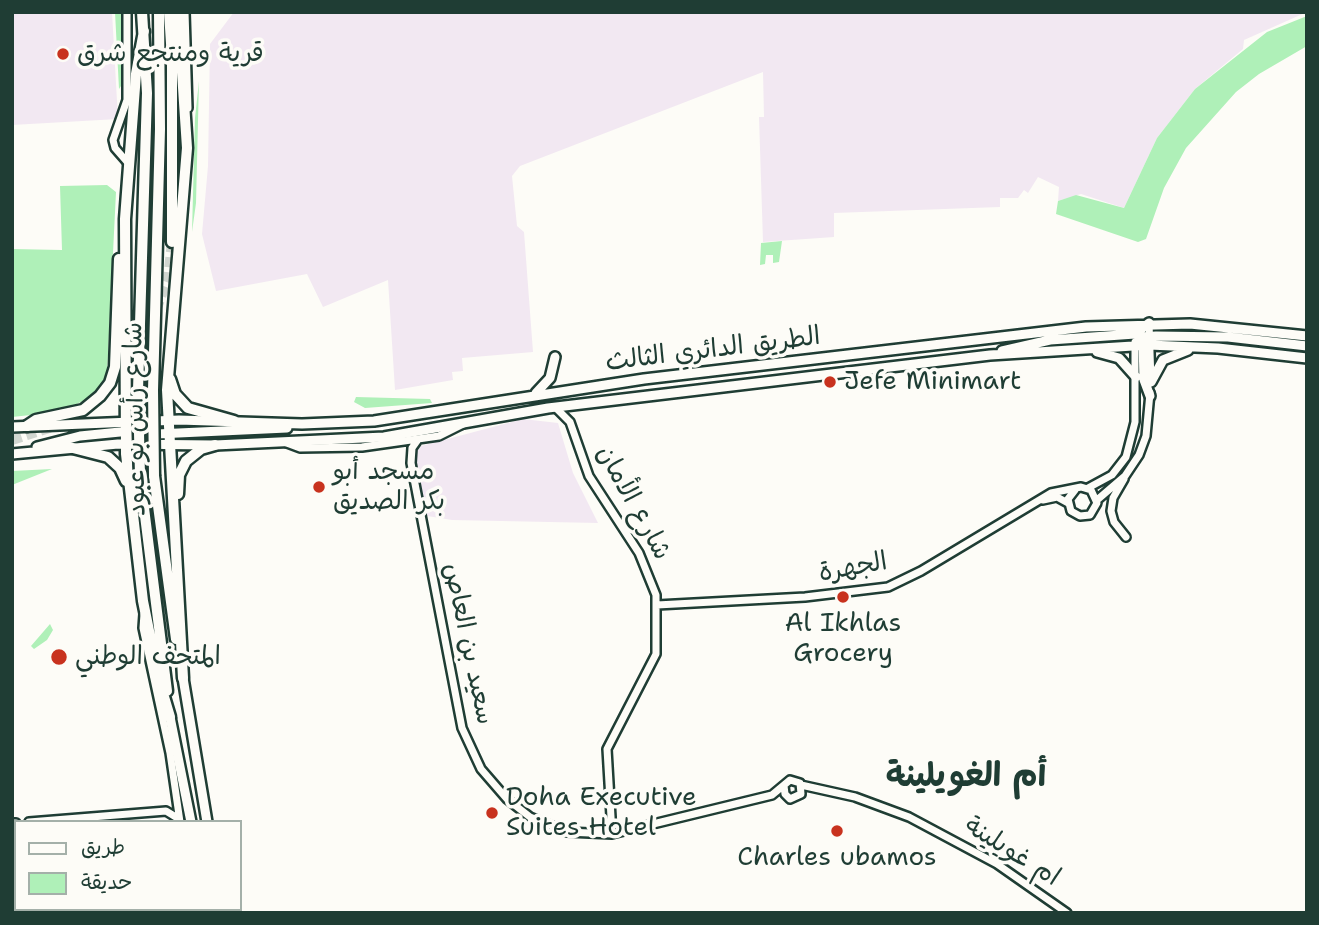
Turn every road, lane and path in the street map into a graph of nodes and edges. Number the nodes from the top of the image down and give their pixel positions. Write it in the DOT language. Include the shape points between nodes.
graph roads {
  1 [pos="127,12"];
  2 [pos="142,12"];
  3 [pos="159,12"];
  4 [pos="169,12"];
  5 [pos="178,12"];
  6 [pos="185,12"];
  7 [pos="144,31"];
  8 [pos="187,148"];
  9 [pos="130,164"];
  10 [pos="125,235"];
  11 [pos="172,242"];
  12 [pos="1142,336"];
  13 [pos="1307,336"];
  14 [pos="1307,346"];
  15 [pos="1200,347"];
  16 [pos="170,349"];
  17 [pos="1085,349"];
  18 [pos="990,355"];
  19 [pos="555,357"];
  20 [pos="1307,358"];
  21 [pos="1136,377"];
  22 [pos="1151,382"];
  23 [pos="536,393"];
  24 [pos="1150,396"];
  25 [pos="578,404"];
  26 [pos="555,407"];
  27 [pos="234,421"];
  28 [pos="570,422"];
  29 [pos="302,424"];
  30 [pos="463,424"];
  31 [pos="27,426"];
  32 [pos="125,426"];
  33 [pos="168,426"];
  34 [pos="12,427"];
  35 [pos="417,441"];
  36 [pos="284,442"];
  37 [pos="126,444"];
  38 [pos="168,444"];
  39 [pos="397,444"];
  40 [pos="215,445"];
  41 [pos="69,447"];
  42 [pos="14,454"];
  43 [pos="410,459"];
  44 [pos="1125,476"];
  45 [pos="1088,488"];
  46 [pos="1075,490"];
  47 [pos="130,495"];
  48 [pos="1097,500"];
  49 [pos="1036,503"];
  50 [pos="1068,503"];
  51 [pos="1126,537"];
  52 [pos="177,579"];
  53 [pos="657,606"];
  54 [pos="145,611"];
  55 [pos="183,678"];
  56 [pos="170,717"];
  57 [pos="801,785"];
  58 [pos="784,786"];
  59 [pos="814,790"];
  60 [pos="802,794"];
  61 [pos="772,795"];
  62 [pos="177,796"];
  63 [pos="786,797"];
  64 [pos="166,811"];
  65 [pos="54,820"];
  66 [pos="179,820"];
  67 [pos="180,820"];
  68 [pos="191,820"];
  69 [pos="207,820"];
  70 [pos="612,834"];
  71 [pos="1067,913"];
  1 -- 9 [label="street" via="127,100 113,140"];
  2 -- 7 [label="highway, شارع رأس بو عبود"];
  3 -- 55 [label="highway, شارع رأس بو عبود, bridge" via="154,475"];
  4 -- 11 [label="highway"];
  5 -- 8 [label="highway"];
  6 -- 8 [label="street"];
  7 -- 9 [label="highway"];
  7 -- 56 [label="highway, شارع رأس بو عبود, bridge" via="147,93 138,390 140,476"];
  8 -- 16 [label="highway"];
  9 -- 10 [label="highway"];
  10 -- 31 [label="highway" via="117,270 115,367 110,383 83,410"];
  10 -- 32 [label="highway"];
  12 -- 13 [label="main road, الطريق الدائري الثالث" via="1231,327"];
  12 -- 14 [label="main road" via="1228,337"];
  12 -- 15 [label="main road, الطريق الدائري الثالث"];
  12 -- 17 [label="main road, الطريق الدائري الثالث"];
  12 -- 18 [label="main road" via="1050,340"];
  12 -- 21 [label="street"];
  12 -- 22 [label="street"];
  12 -- 23 [label="main road, الطريق الدائري الثالث" via="992,337"];
  12 -- 24 [label="main road" via="1144,380"];
  15 -- 20 [label="main road, الطريق الدائري الثالث"];
  15 -- 22 [label="main road" via="1166,358"];
  16 -- 27 [label="highway" via="170,381 181,402 196,412"];
  16 -- 33 [label="highway"];
  17 -- 18 [label="main road, الطريق الدائري الثالث"];
  17 -- 21 [label="main road" via="1119,358"];
  18 -- 25 [label="main road, الطريق الدائري الثالث"];
  19 -- 23 [label="main road" via="551,378"];
  21 -- 45 [label="street" via="1135,422 1126,457 1112,475"];
  22 -- 24 [label="street"];
  23 -- 29 [label="main road, الطريق الدائري الثالث" via="374,421"];
  24 -- 44 [label="street" via="1142,449"];
  25 -- 26 [label="main road, الطريق الدائري الثالث"];
  25 -- 28 [label="street, شارع الأمان"];
  26 -- 28 [label="street, شارع الأمان"];
  26 -- 30 [label="main road, الطريق الدائري الثالث"];
  27 -- 29 [label="main road, الطريق الدائري الثالث"];
  27 -- 33 [label="main road, الطريق الدائري الثالث"];
  28 -- 53 [label="street, شارع الأمان" via="593,484 645,563"];
  29 -- 33 [label="main road" via="272,430"];
  30 -- 35 [label="street, الطريق الدائري الثالث"];
  30 -- 36 [label="main road, الطريق الدائري الثالث" via="384,437"];
  31 -- 32 [label="main road"];
  31 -- 34 [label="main road"];
  32 -- 33 [label="main road, الطريق الدائري الثالث"];
  32 -- 37 [label="highway"];
  32 -- 42 [label="main road"];
  33 -- 37 [label="main road" via="133,435"];
  33 -- 38 [label="highway"];
  35 -- 39 [label="street, الطريق الدائري الثالث"];
  35 -- 43 [label="street"];
  36 -- 39 [label="street, الطريق الدائري الثالث" via="296,448 336,449"];
  36 -- 40 [label="main road, الطريق الدائري الثالث"];
  37 -- 38 [label="main road, الطريق الدائري الثالث"];
  37 -- 41 [label="main road"];
  37 -- 47 [label="highway"];
  38 -- 40 [label="main road, الطريق الدائري الثالث"];
  38 -- 52 [label="highway"];
  39 -- 43 [label="street"];
  40 -- 52 [label="highway" via="193,454 179,475"];
  41 -- 42 [label="main road"];
  41 -- 47 [label="highway" via="111,459 124,474"];
  43 -- 70 [label="street, سعيد بن العاص" via="455,701 470,750 493,785 530,817 568,832"];
  44 -- 48 [label="street"];
  44 -- 51 [label="street" via="1111,508 1114,522"];
  45 -- 46 [label="street"];
  45 -- 48 [label="street"];
  46 -- 49 [label="street, الجهرة" via="1051,493"];
  46 -- 50 [label="street"];
  47 -- 54 [label="highway"];
  48 -- 50 [label="street" via="1095,510 1086,516 1073,513"];
  49 -- 50 [label="street, الجهرة" via="1053,497"];
  49 -- 53 [label="street, الجهرة" via="888,587"];
  52 -- 55 [label="highway"];
  53 -- 70 [label="street, شارع الأمان" via="653,660 607,749"];
  54 -- 56 [label="highway"];
  54 -- 62 [label="street" via="143,628"];
  55 -- 69 [label="main road, شارع رأس بو عبود"];
  56 -- 68 [label="main road, شارع رأس بو عبود"];
  57 -- 58 [label="street" via="793,780"];
  57 -- 59 [label="street, ام غويلينة"];
  57 -- 60 [label="street"];
  58 -- 61 [label="street, سعيد بن العاص"];
  58 -- 63 [label="street"];
  59 -- 60 [label="street, ام غويلينة"];
  59 -- 71 [label="street, ام غويلينة" via="855,797 920,822 997,864"];
  60 -- 63 [label="street"];
  61 -- 63 [label="street, سعيد بن العاص"];
  61 -- 70 [label="street, سعيد بن العاص"];
  62 -- 64 [label="street"];
  62 -- 67 [label="street"];
  64 -- 65 [label="street"];
  64 -- 66 [label="street"];
}
